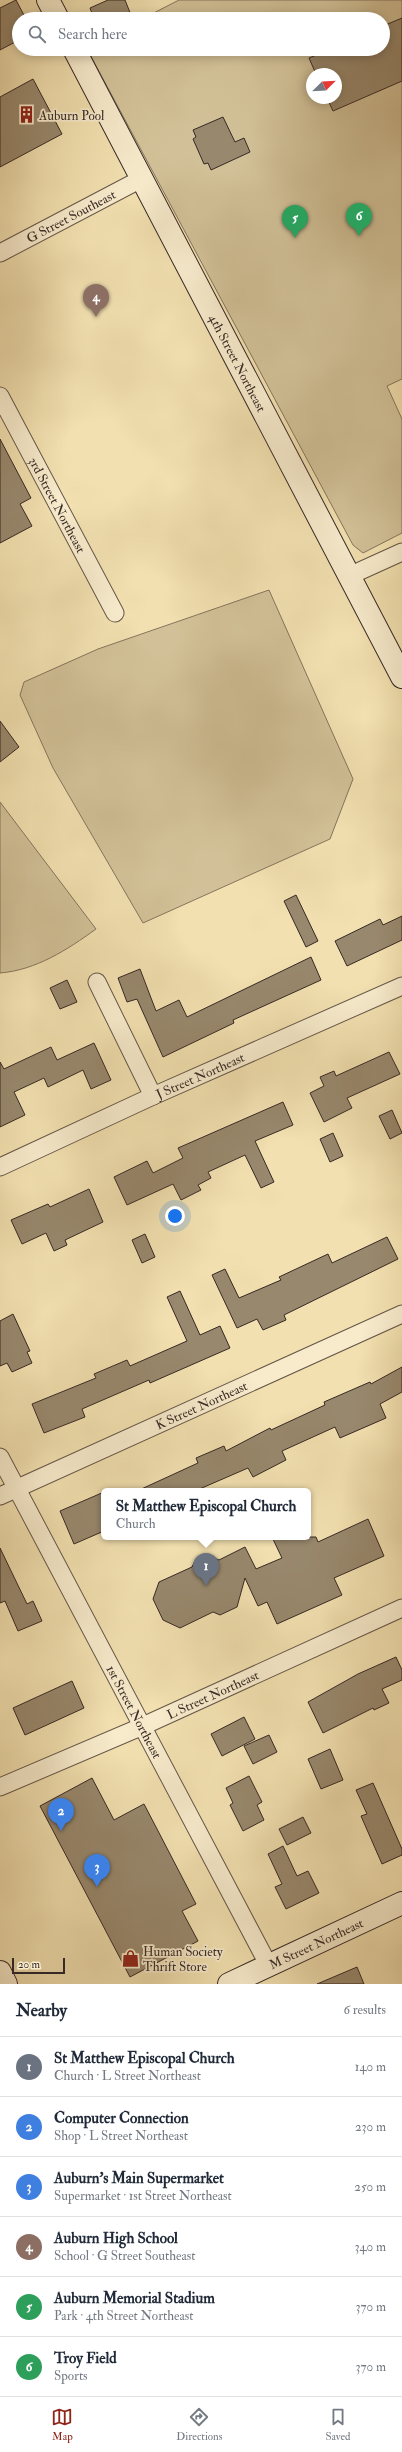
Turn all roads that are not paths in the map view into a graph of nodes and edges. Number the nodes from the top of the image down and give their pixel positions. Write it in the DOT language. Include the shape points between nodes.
graph roads {
  1 [pos="48,0"];
  2 [pos="54,12"];
  3 [pos="78,56"];
  4 [pos="141,179"];
  5 [pos="0,253"];
  6 [pos="0,396"];
  7 [pos="402,552"];
  8 [pos="349,576"];
  9 [pos="115,613"];
  10 [pos="402,677"];
  11 [pos="97,982"];
  12 [pos="402,986"];
  13 [pos="153,1096"];
  14 [pos="0,1167"];
  15 [pos="402,1314"];
  16 [pos="0,1457"];
  17 [pos="17,1489"];
  18 [pos="0,1496"];
  19 [pos="402,1608"];
  20 [pos="144,1726"];
  21 [pos="0,1787"];
  22 [pos="402,1903"];
  23 [pos="269,1966"];
  24 [pos="0,1972"];
  25 [pos="6,1984"];
  26 [pos="229,1984"];
  1 -- 2 [label="street"];
  3 -- 4 [label="street, 4th Street Northeast"];
  4 -- 5 [label="street, G Street Southeast"];
  4 -- 8 [label="street, 4th Street Northeast"];
  6 -- 9 [label="street, 3rd Street Northeast"];
  7 -- 8 [label="street"];
  8 -- 10 [label="street, 4th Street Northeast"];
  11 -- 13 [label="street"];
  12 -- 13 [label="street, J Street Northeast"];
  13 -- 14 [label="street, J Street Northeast"];
  15 -- 17 [label="street, K Street Northeast"];
  16 -- 17 [label="street, 1st Street Northeast"];
  17 -- 18 [label="street, K Street Northeast"];
  17 -- 20 [label="street, 1st Street Northeast"];
  19 -- 20 [label="street, L Street Northeast"];
  20 -- 21 [label="street, L Street Northeast"];
  20 -- 23 [label="street, 1st Street Northeast"];
  22 -- 23 [label="street, M Street Northeast"];
  23 -- 26 [label="street, M Street Northeast"];
  24 -- 25 [label="street"];
}
